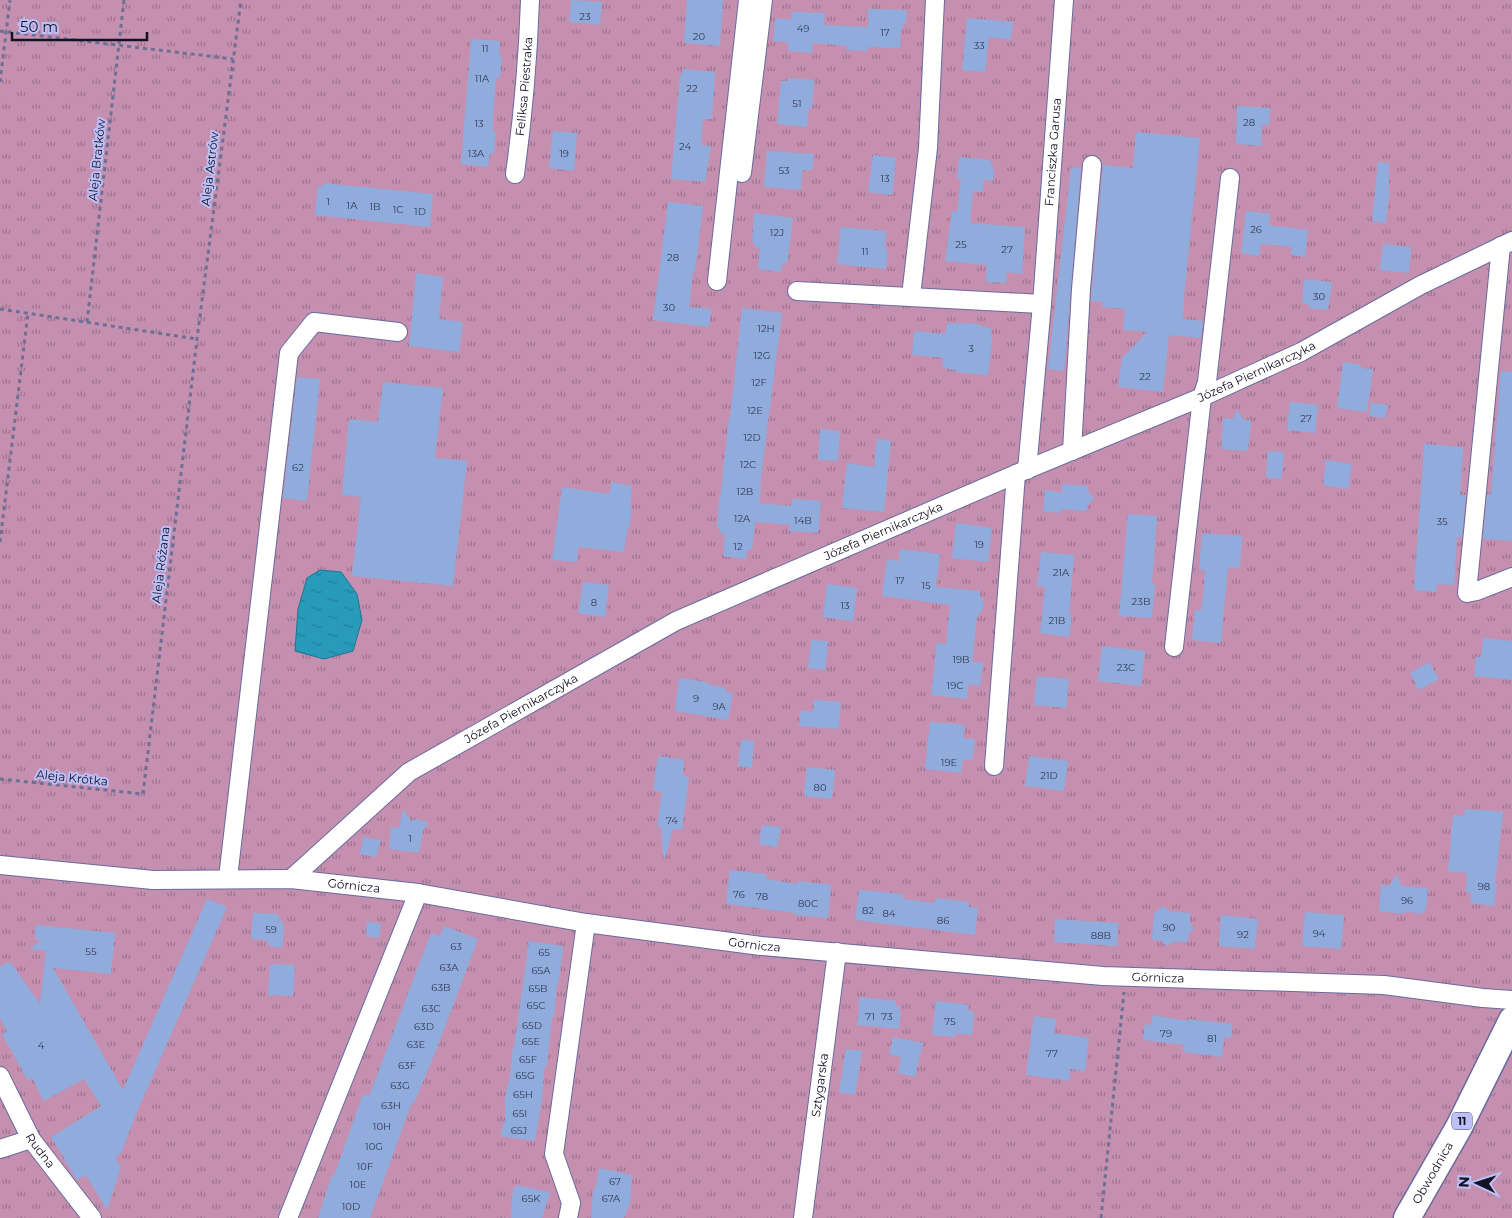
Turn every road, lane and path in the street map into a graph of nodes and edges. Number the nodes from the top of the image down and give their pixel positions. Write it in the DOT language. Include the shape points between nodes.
graph roads {
  1 [pos="10,0"];
  2 [pos="124,0"];
  3 [pos="241,0"];
  4 [pos="530,0"];
  5 [pos="748,0"];
  6 [pos="763,0"];
  7 [pos="935,0"];
  8 [pos="1064,0"];
  9 [pos="0,31"];
  10 [pos="6,32"];
  11 [pos="119,45"];
  12 [pos="233,59"];
  13 [pos="0,82"];
  14 [pos="1092,165"];
  15 [pos="742,173"];
  16 [pos="515,174"];
  17 [pos="1230,178"];
  18 [pos="1507,243"];
  19 [pos="717,281"];
  20 [pos="797,291"];
  21 [pos="912,296"];
  22 [pos="1042,304"];
  23 [pos="0,309"];
  24 [pos="28,313"];
  25 [pos="88,322"];
  26 [pos="398,332"];
  27 [pos="197,339"];
  28 [pos="1202,397"];
  29 [pos="1072,451"];
  30 [pos="1021,472"];
  31 [pos="0,542"];
  32 [pos="1512,577"];
  33 [pos="1174,647"];
  34 [pos="994,766"];
  35 [pos="0,779"];
  36 [pos="143,794"];
  37 [pos="0,865"];
  38 [pos="228,878"];
  39 [pos="291,878"];
  40 [pos="418,893"];
  41 [pos="586,923"];
  42 [pos="837,952"];
  43 [pos="1126,977"];
  44 [pos="1512,1000"];
  45 [pos="1512,1020"];
  46 [pos="0,1076"];
  47 [pos="31,1140"];
  48 [pos="0,1150"];
  49 [pos="92,1218"];
  50 [pos="288,1218"];
  51 [pos="568,1218"];
  52 [pos="802,1218"];
  53 [pos="1101,1218"];
  54 [pos="1407,1218"];
  1 -- 10 [label="path"];
  2 -- 11 [label="path, Aleja Bratków"];
  3 -- 12 [label="path, Aleja Astrów"];
  4 -- 16 [label="street, Feliksa Piestraka" via="522,128"];
  5 -- 19 [label="street"];
  6 -- 15 [label="street"];
  7 -- 21 [label="street" via="928,148"];
  8 -- 22 [label="street, Franciszka Garusa"];
  9 -- 10 [label="path"];
  10 -- 11 [label="path"];
  10 -- 13 [label="path"];
  11 -- 12 [label="path"];
  11 -- 25 [label="path, Aleja Bratków"];
  12 -- 27 [label="path, Aleja Astrów"];
  14 -- 29 [label="street"];
  17 -- 28 [label="street" via="1207,382"];
  18 -- 28 [label="street, Józefa Piernikarczyka" via="1421,285 1301,352"];
  18 -- 32 [label="street" via="1467,593"];
  20 -- 21 [label="street"];
  21 -- 22 [label="street"];
  22 -- 30 [label="street, Franciszka Garusa"];
  23 -- 24 [label="path"];
  24 -- 25 [label="path"];
  24 -- 31 [label="path"];
  25 -- 27 [label="path"];
  26 -- 38 [label="street" via="314,322 289,353"];
  27 -- 36 [label="path, Aleja Różana"];
  28 -- 29 [label="street, Józefa Piernikarczyka"];
  28 -- 33 [label="street"];
  29 -- 30 [label="street, Józefa Piernikarczyka"];
  30 -- 34 [label="street, Franciszka Garusa"];
  30 -- 39 [label="street, Józefa Piernikarczyka" via="668,625 409,772"];
  35 -- 36 [label="path, Aleja Krótka"];
  37 -- 38 [label="street, Górnicza" via="153,880"];
  38 -- 39 [label="street, Górnicza"];
  39 -- 40 [label="street, Górnicza"];
  40 -- 41 [label="street, Górnicza"];
  40 -- 50 [label="street"];
  41 -- 42 [label="street, Górnicza" via="762,946"];
  41 -- 51 [label="street" via="554,1154 571,1203"];
  42 -- 43 [label="street, Górnicza"];
  42 -- 52 [label="street, Sztygarska"];
  43 -- 44 [label="street, Górnicza" via="1384,985"];
  43 -- 53 [label="path"];
  45 -- 54 [label="highway, Obwodnica / 11" via="1459,1127"];
  46 -- 47 [label="street, Rudna"];
  47 -- 48 [label="street"];
  47 -- 49 [label="street, Rudna"];
}
